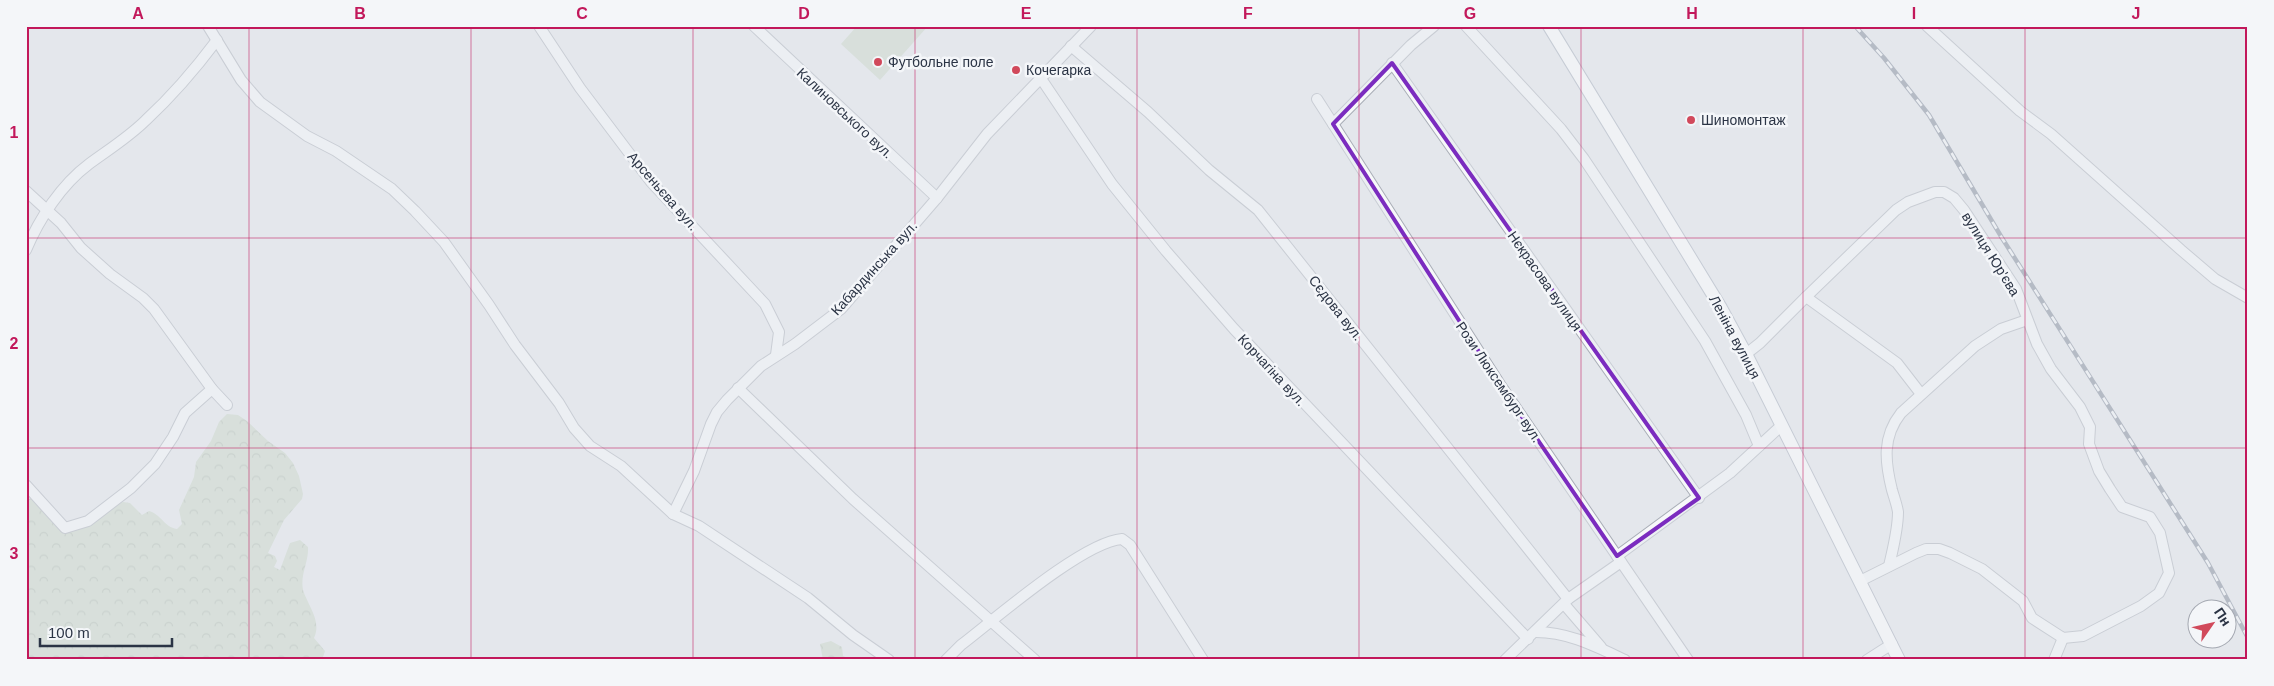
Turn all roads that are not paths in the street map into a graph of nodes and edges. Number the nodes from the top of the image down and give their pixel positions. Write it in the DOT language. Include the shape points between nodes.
graph roads {
  1 [pos="208,26"];
  2 [pos="539,26"];
  3 [pos="754,26"];
  4 [pos="1092,26"];
  5 [pos="1434,26"];
  6 [pos="1466,26"];
  7 [pos="1548,26"];
  8 [pos="1927,26"];
  9 [pos="217,40"];
  10 [pos="1072,46"];
  11 [pos="1392,63"];
  12 [pos="1042,80"];
  13 [pos="1317,99"];
  14 [pos="1333,124"];
  15 [pos="26,191"];
  16 [pos="937,198"];
  17 [pos="47,210"];
  18 [pos="26,250"];
  19 [pos="1806,297"];
  20 [pos="2248,298"];
  21 [pos="2027,320"];
  22 [pos="1746,354"];
  23 [pos="776,355"];
  24 [pos="738,388"];
  25 [pos="212,389"];
  26 [pos="1921,394"];
  27 [pos="227,405"];
  28 [pos="1781,426"];
  29 [pos="1760,446"];
  30 [pos="26,485"];
  31 [pos="1699,498"];
  32 [pos="673,514"];
  33 [pos="1619,559"];
  34 [pos="1889,566"];
  35 [pos="1860,581"];
  36 [pos="1566,601"];
  37 [pos="991,622"];
  38 [pos="1532,635"];
  39 [pos="2063,638"];
  40 [pos="1892,644"];
  41 [pos="1606,654"];
  42 [pos="889,660"];
  43 [pos="946,660"];
  44 [pos="1035,660"];
  45 [pos="1202,660"];
  46 [pos="1505,660"];
  47 [pos="1625,660"];
  48 [pos="1688,660"];
  49 [pos="1867,660"];
  50 [pos="1899,660"];
  51 [pos="2054,660"];
  1 -- 9 [label="street"];
  2 -- 23 [label="street, Арсеньєва вул." via="580,88 651,182 765,304 780,332"];
  3 -- 16 [label="street, Калиновського вул."];
  4 -- 10 [label="street, Кабардинська вул."];
  5 -- 11 [label="street"];
  6 -- 29 [label="street" via="1561,129 1584,159 1705,341"];
  7 -- 22 [label="main road, Леніна вулиця" via="1695,264"];
  8 -- 20 [label="street" via="2215,279"];
  9 -- 17 [label="street" via="192,73 146,121 76,176"];
  9 -- 32 [label="street" via="241,80 260,102 307,136 344,156 392,190 415,211 444,242 574,428 590,446 621,466"];
  10 -- 12 [label="street, Кабардинська вул."];
  10 -- 36 [label="street, Сєдова вул." via="1258,210"];
  11 -- 14 [label="street"];
  11 -- 31 [label="street, Нєкрасова вулиця"];
  12 -- 16 [label="street, Кабардинська вул." via="987,134"];
  12 -- 38 [label="street, Корчагіна вул." via="1112,184 1247,343"];
  13 -- 14 [label="street, Рози Люксембург вул."];
  14 -- 33 [label="street, Рози Люксембург вул." via="1500,386"];
  15 -- 17 [label="street"];
  16 -- 23 [label="street, Кабардинська вул." via="841,310"];
  17 -- 18 [label="street"];
  17 -- 25 [label="street" via="62,223 81,248 154,309"];
  19 -- 21 [label="street, вулиця Юр'єва" via="1896,210 1925,195 1944,192 1954,198 1977,228 2016,289"];
  19 -- 22 [label="street"];
  19 -- 26 [label="street" via="1897,363"];
  21 -- 26 [label="street" via="2000,329 1986,338"];
  21 -- 39 [label="street, вулиця Юр'єва" via="2051,369 2080,407 2090,427 2089,444 2110,489 2122,507 2150,517 2160,533 2169,573 2159,593 2141,606 2083,636"];
  22 -- 28 [label="main road, Леніна вулиця"];
  23 -- 24 [label="street, Кабардинська вул."];
  24 -- 32 [label="street, Кабардинська вул." via="717,412"];
  24 -- 37 [label="street" via="853,499"];
  25 -- 27 [label="street"];
  25 -- 30 [label="street" via="185,413 155,464 119,498 88,521 65,528"];
  26 -- 34 [label="street" via="1893,423 1886,444 1888,474 1898,510"];
  28 -- 29 [label="street"];
  28 -- 35 [label="main road, Леніна вулиця"];
  29 -- 31 [label="street"];
  31 -- 33 [label="street"];
  32 -- 42 [label="street" via="699,526 808,598"];
  33 -- 36 [label="street"];
  33 -- 48 [label="street, Рози Люксембург вул."];
  34 -- 35 [label="street"];
  34 -- 39 [label="street" via="1926,549 1950,552 2003,584 2023,601 2032,618"];
  35 -- 40 [label="main road, Леніна вулиця"];
  36 -- 38 [label="street"];
  36 -- 41 [label="street, Сєдова вул."];
  37 -- 43 [label="street"];
  37 -- 44 [label="street"];
  37 -- 45 [label="street" via="1061,568 1104,544 1122,539 1130,545"];
  38 -- 41 [label="street" via="1552,632 1570,636"];
  38 -- 46 [label="street"];
  39 -- 51 [label="street"];
  40 -- 49 [label="street"];
  40 -- 50 [label="main road, Леніна вулиця"];
  41 -- 47 [label="street"];
}
